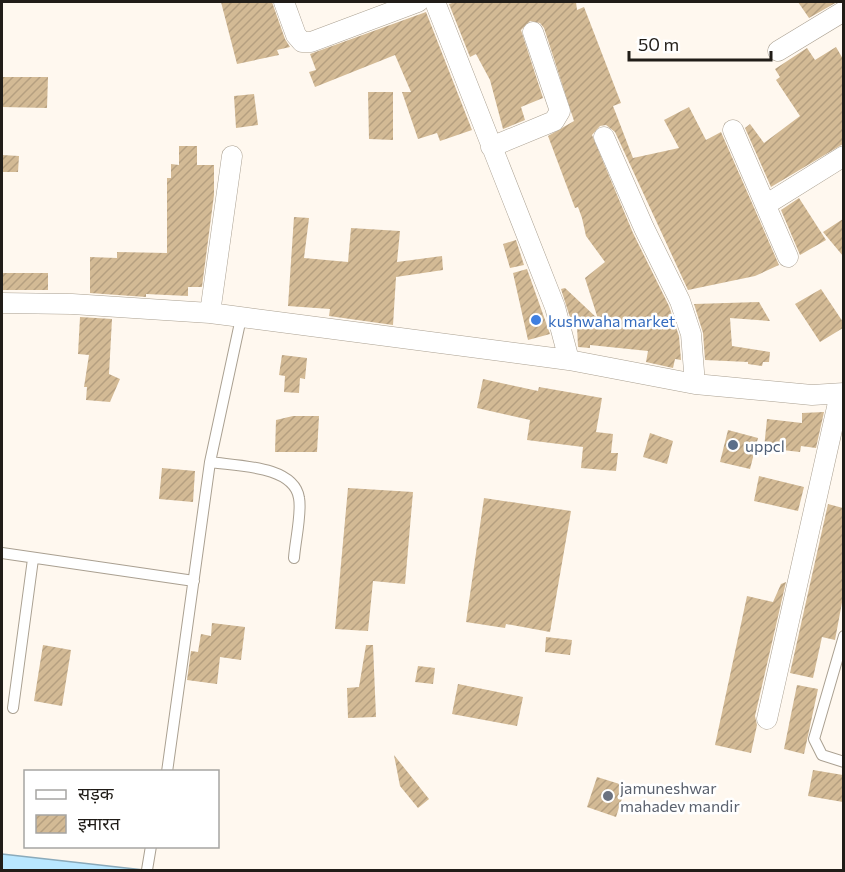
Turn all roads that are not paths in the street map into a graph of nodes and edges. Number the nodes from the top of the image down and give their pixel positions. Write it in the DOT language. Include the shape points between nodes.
graph roads {
  1 [pos="284,2"];
  2 [pos="418,2"];
  3 [pos="435,2"];
  4 [pos="843,11"];
  5 [pos="533,32"];
  6 [pos="778,51"];
  7 [pos="733,130"];
  8 [pos="604,137"];
  9 [pos="491,147"];
  10 [pos="232,156"];
  11 [pos="843,156"];
  12 [pos="767,204"];
  13 [pos="788,257"];
  14 [pos="2,303"];
  15 [pos="210,313"];
  16 [pos="241,318"];
  17 [pos="569,360"];
  18 [pos="695,384"];
  19 [pos="842,394"];
  20 [pos="210,462"];
  21 [pos="2,553"];
  22 [pos="294,558"];
  23 [pos="33,559"];
  24 [pos="194,580"];
  25 [pos="843,636"];
  26 [pos="13,708"];
  27 [pos="767,719"];
  28 [pos="843,762"];
  29 [pos="167,770"];
  30 [pos="151,848"];
  31 [pos="147,870"];
  1 -- 2 [label="street" via="302,42"];
  3 -- 9 [label="street"];
  4 -- 6 [label="street"];
  5 -- 9 [label="street" via="559,116"];
  7 -- 12 [label="street"];
  8 -- 18 [label="street" via="680,301 691,334"];
  9 -- 17 [label="street" via="555,307"];
  10 -- 15 [label="street"];
  11 -- 12 [label="street"];
  12 -- 13 [label="street"];
  14 -- 15 [label="street"];
  15 -- 16 [label="street"];
  16 -- 17 [label="street"];
  16 -- 20 [label="lane"];
  17 -- 18 [label="street"];
  18 -- 19 [label="street" via="812,395"];
  19 -- 27 [label="street"];
  20 -- 22 [label="lane" via="278,472 292,483 299,498"];
  20 -- 24 [label="lane"];
  21 -- 23 [label="lane"];
  23 -- 24 [label="lane"];
  23 -- 26 [label="lane"];
  24 -- 29 [label="lane"];
  25 -- 28 [label="lane" via="814,739 822,754"];
  30 -- 31 [label="lane"];
}
